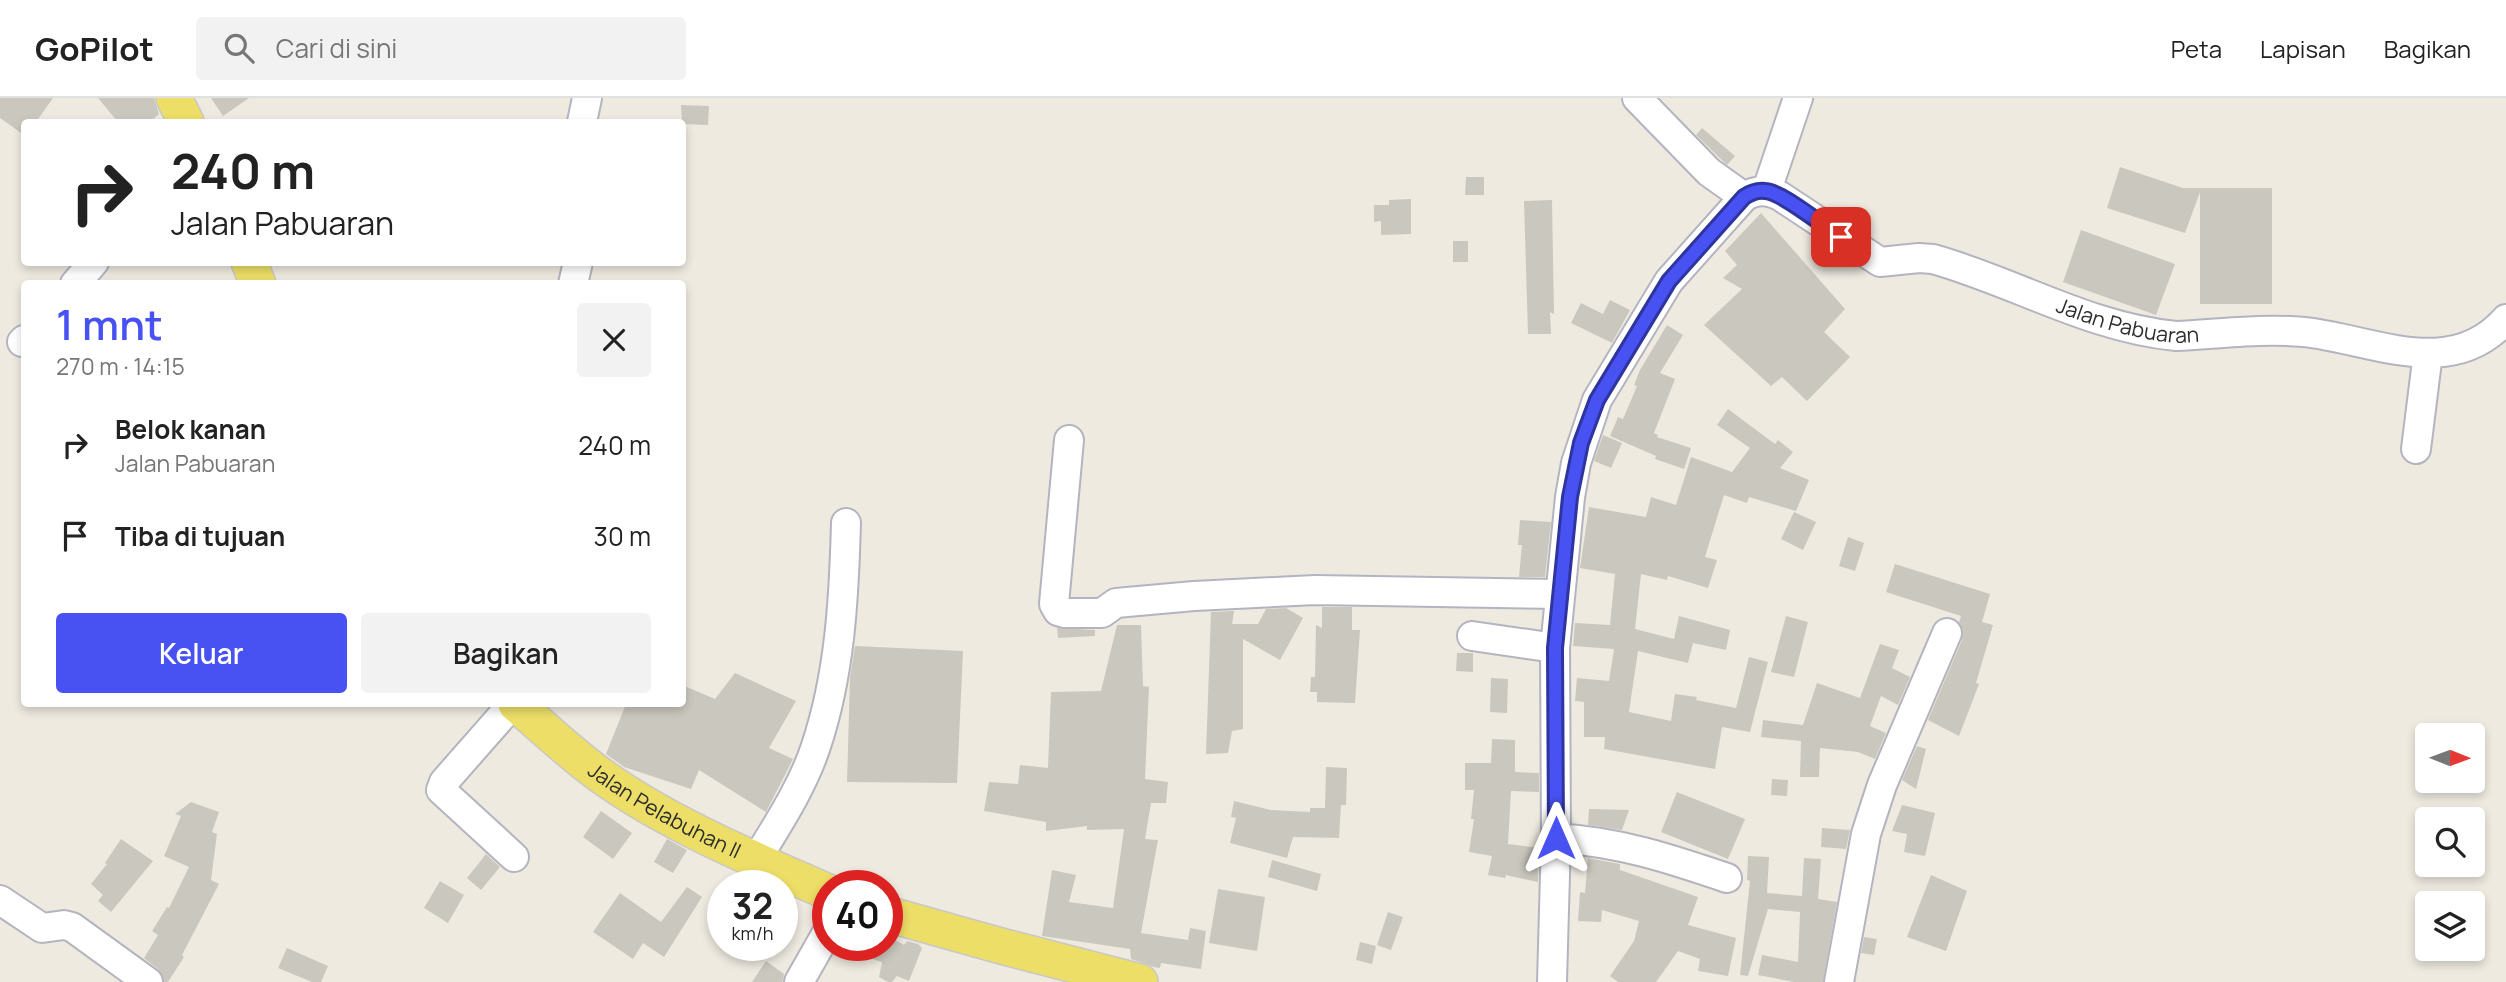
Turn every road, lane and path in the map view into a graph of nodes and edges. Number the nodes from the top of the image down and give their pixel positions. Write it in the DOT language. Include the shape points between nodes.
graph roads {
  1 [pos="174,98"];
  2 [pos="587,98"];
  3 [pos="1637,98"];
  4 [pos="1798,98"];
  5 [pos="184,119"];
  6 [pos="583,119"];
  7 [pos="1756,194"];
  8 [pos="91,266"];
  9 [pos="78,280"];
  10 [pos="2506,319"];
  11 [pos="2428,353"];
  12 [pos="1069,440"];
  13 [pos="2416,449"];
  14 [pos="846,523"];
  15 [pos="1560,594"];
  16 [pos="1947,633"];
  17 [pos="1472,636"];
  18 [pos="1555,648"];
  19 [pos="508,707"];
  20 [pos="520,707"];
  21 [pos="1556,838"];
  22 [pos="514,857"];
  23 [pos="756,860"];
  24 [pos="1727,878"];
  25 [pos="812,885"];
  26 [pos="0,900"];
  27 [pos="903,918"];
  28 [pos="812,959"];
  29 [pos="148,982"];
  30 [pos="799,982"];
  31 [pos="1140,982"];
  32 [pos="1552,982"];
  33 [pos="1839,982"];
  1 -- 5 [label="main road"];
  2 -- 6 [label="street"];
  3 -- 7 [label="street, Jalan Pabuaran" via="1709,172"];
  4 -- 7 [label="street"];
  7 -- 11 [label="street, Jalan Pabuaran" via="1780,196 1880,262 1933,259 2067,310 2157,333 2295,331"];
  7 -- 15 [label="street" via="1669,281 1597,400 1576,463"];
  8 -- 9 [label="street"];
  10 -- 11 [label="street, Jalan Pabuaran" via="2482,340"];
  11 -- 13 [label="street"];
  12 -- 15 [label="street" via="1054,604 1058,611 1102,613 1116,603 1315,590"];
  14 -- 23 [label="street" via="840,635 831,698 815,748"];
  15 -- 18 [label="street"];
  16 -- 33 [label="street" via="1866,834"];
  17 -- 18 [label="street"];
  18 -- 21 [label="street"];
  19 -- 22 [label="street" via="441,789"];
  20 -- 23 [label="main road, Jalan Pelabuhan II" via="603,777 650,807"];
  21 -- 24 [label="street" via="1635,848"];
  21 -- 32 [label="street"];
  23 -- 25 [label="main road, Jalan Pelabuhan II"];
  26 -- 29 [label="street" via="42,928 72,927"];
  27 -- 31 [label="main road"];
  28 -- 30 [label="street"];
}
